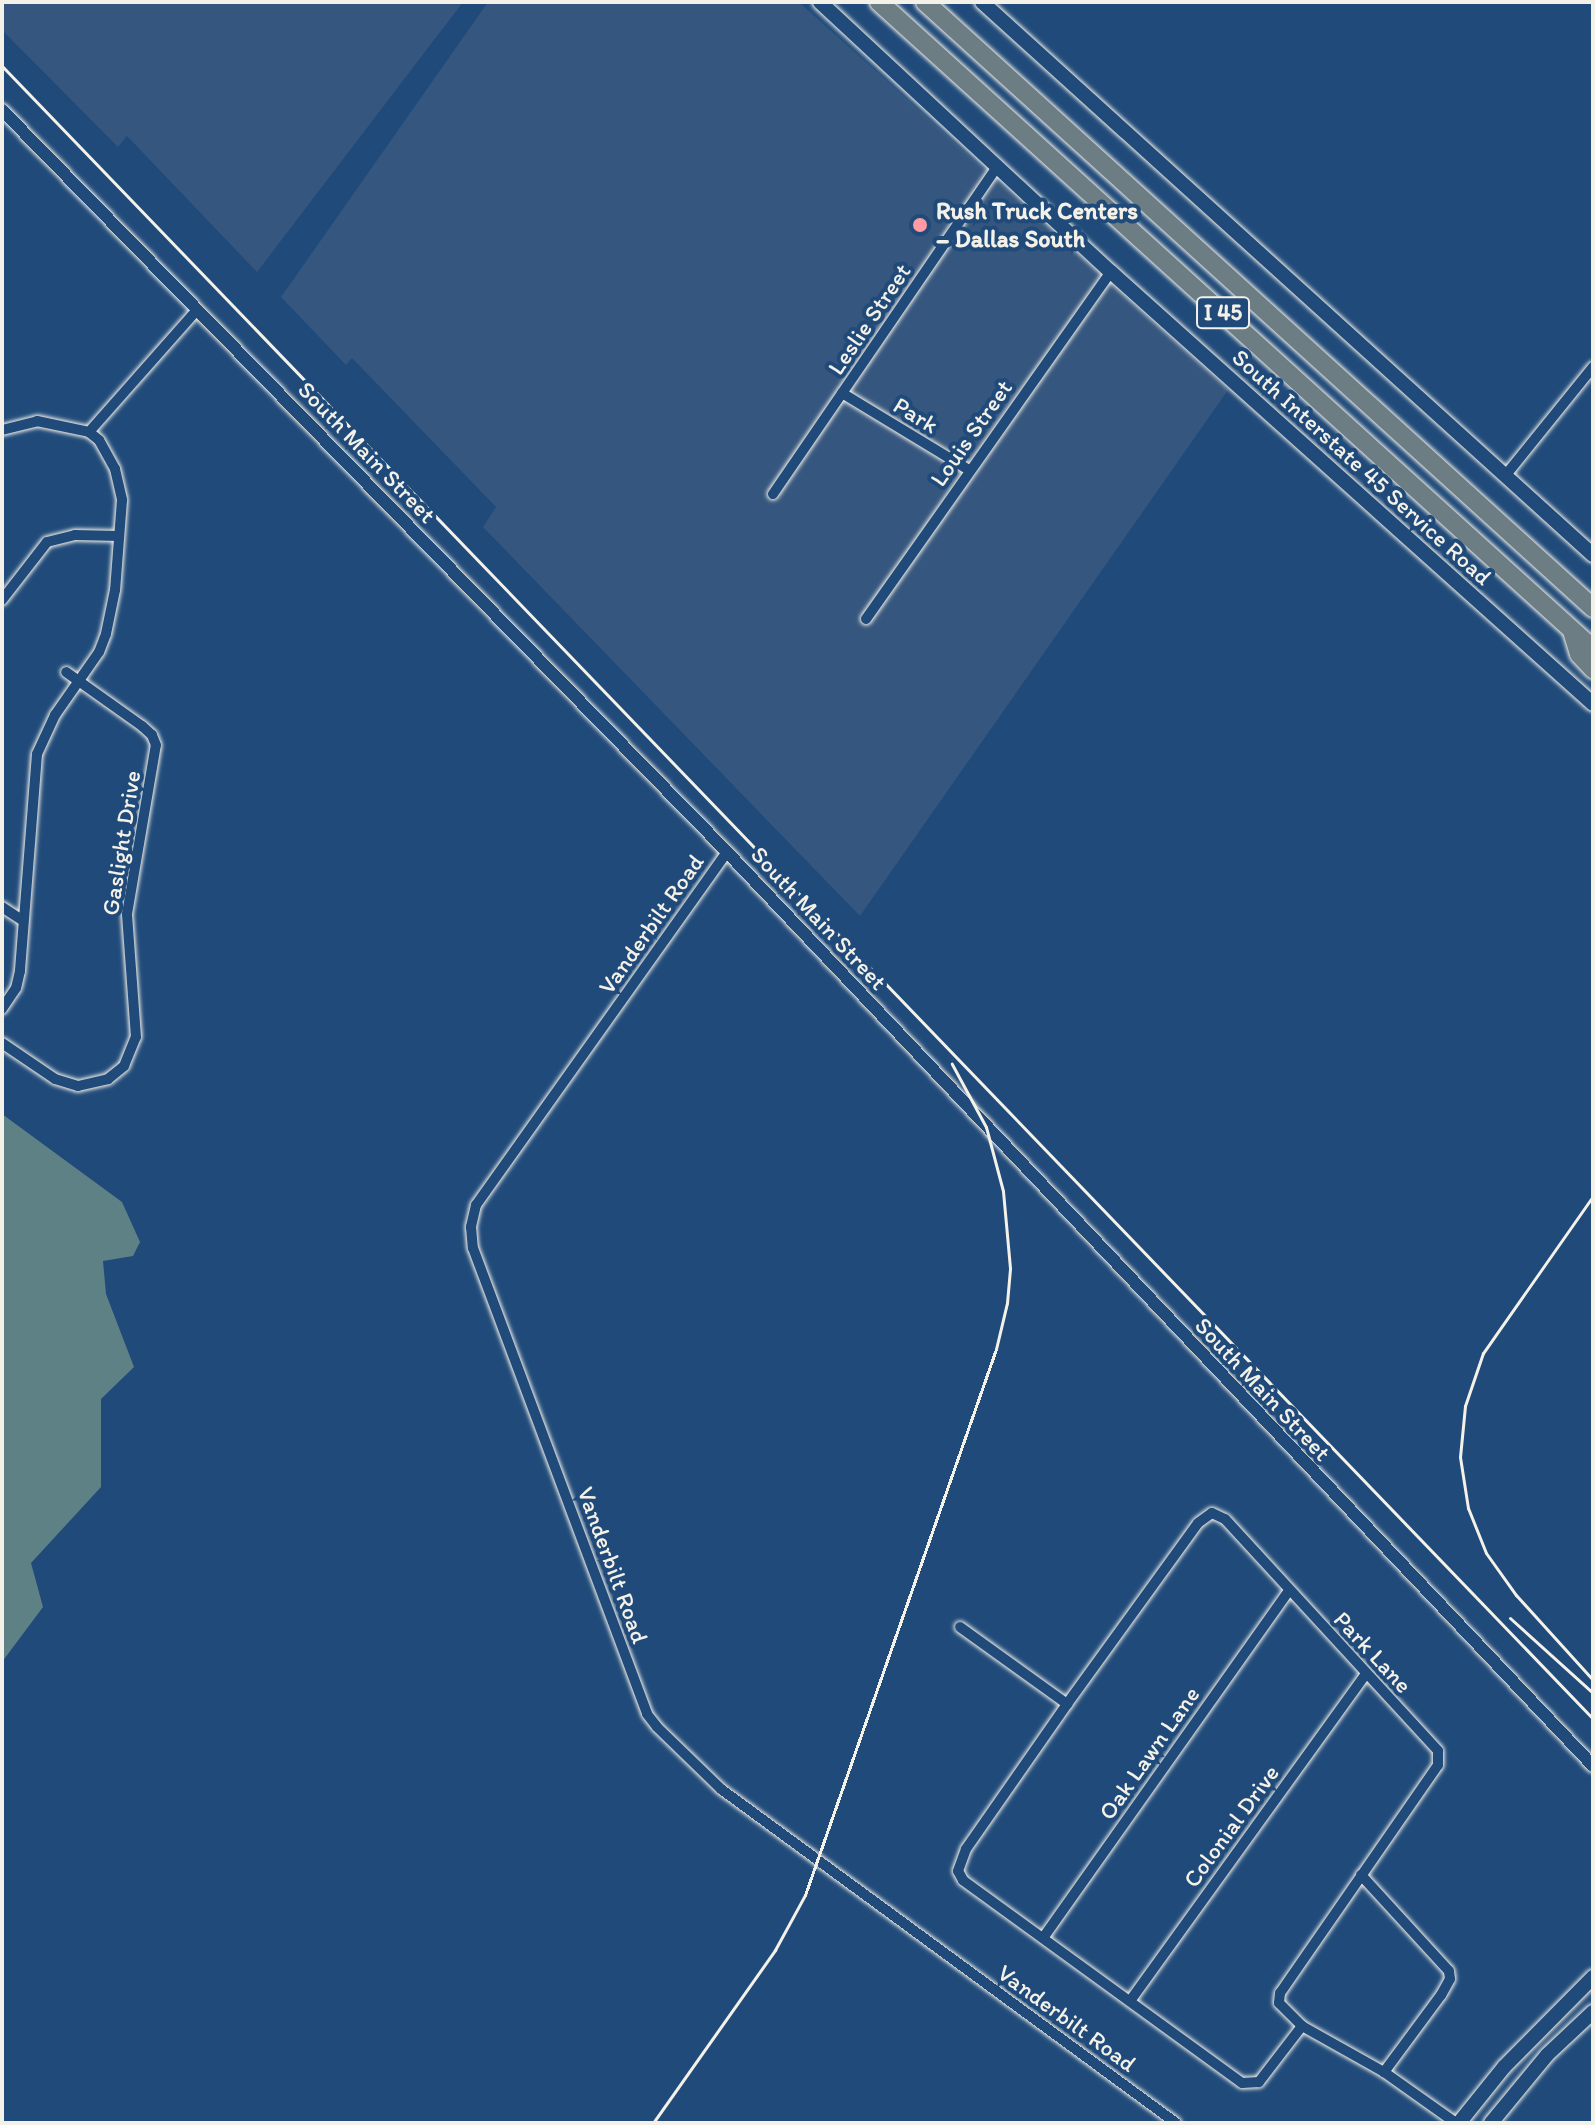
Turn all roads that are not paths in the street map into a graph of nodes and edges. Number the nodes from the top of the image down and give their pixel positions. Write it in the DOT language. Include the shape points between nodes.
graph roads {
  1 [pos="820,2"];
  2 [pos="879,2"];
  3 [pos="925,2"];
  4 [pos="982,2"];
  5 [pos="2,110"];
  6 [pos="997,167"];
  7 [pos="1111,272"];
  8 [pos="197,310"];
  9 [pos="1593,367"];
  10 [pos="842,393"];
  11 [pos="2,430"];
  12 [pos="89,432"];
  13 [pos="969,470"];
  14 [pos="1505,476"];
  15 [pos="773,494"];
  16 [pos="119,536"];
  17 [pos="1593,555"];
  18 [pos="2,600"];
  19 [pos="1593,608"];
  20 [pos="866,619"];
  21 [pos="1572,630"];
  22 [pos="1593,649"];
  23 [pos="1593,669"];
  24 [pos="66,672"];
  25 [pos="80,679"];
  26 [pos="1593,704"];
  27 [pos="727,852"];
  28 [pos="2,907"];
  29 [pos="22,920"];
  30 [pos="2,1009"];
  31 [pos="2,1043"];
  32 [pos="1289,1591"];
  33 [pos="960,1627"];
  34 [pos="1366,1674"];
  35 [pos="1067,1704"];
  36 [pos="1593,1766"];
  37 [pos="1361,1875"];
  38 [pos="1043,1938"];
  39 [pos="1593,1977"];
  40 [pos="1130,2001"];
  41 [pos="1593,2012"];
  42 [pos="1302,2026"];
  43 [pos="1384,2072"];
  44 [pos="1176,2123"];
  45 [pos="1458,2123"];
  46 [pos="1491,2123"];
  1 -- 6 [label="main road, South Interstate 45 Service Road"];
  2 -- 21 [label="highway, I 45"];
  3 -- 19 [label="highway, I 45"];
  4 -- 14 [label="main road"];
  5 -- 8 [label="street, South Main Street"];
  6 -- 7 [label="main road, South Interstate 45 Service Road"];
  6 -- 10 [label="street, Leslie Street"];
  7 -- 13 [label="street, Louis Street"];
  7 -- 26 [label="main road, South Interstate 45 Service Road"];
  8 -- 12 [label="street"];
  8 -- 27 [label="street, South Main Street"];
  9 -- 14 [label="street"];
  10 -- 13 [label="street, Park"];
  10 -- 15 [label="street, Leslie Street"];
  11 -- 12 [label="street" via="37,421"];
  12 -- 16 [label="street" via="108,454 120,483"];
  13 -- 20 [label="street, Louis Street"];
  14 -- 17 [label="main road"];
  16 -- 18 [label="street" via="75,535 47,542"];
  16 -- 25 [label="street" via="106,634"];
  21 -- 22 [label="highway, I 45"];
  21 -- 23 [label="highway" via="1579,654"];
  24 -- 25 [label="street, Gaslight Drive"];
  25 -- 29 [label="street" via="37,754"];
  25 -- 31 [label="street, Gaslight Drive" via="142,726 156,745 127,914 136,1037 124,1066 108,1079 78,1086 55,1079"];
  27 -- 36 [label="street, South Main Street"];
  27 -- 44 [label="street, Vanderbilt Road" via="476,1205 473,1248 647,1714 657,1727 721,1789"];
  28 -- 29 [label="street"];
  29 -- 30 [label="street" via="20,971"];
  32 -- 34 [label="street, Park Lane"];
  32 -- 35 [label="street, Park Lane" via="1225,1519 1212,1513 1205,1516"];
  32 -- 38 [label="street, Oak Lawn Lane"];
  33 -- 35 [label="street"];
  34 -- 37 [label="street, Park Lane" via="1440,1758"];
  34 -- 40 [label="street, Colonial Drive"];
  35 -- 38 [label="street, Park Lane" via="959,1861 963,1880"];
  37 -- 42 [label="street, Park Lane" via="1280,1993 1282,2010"];
  37 -- 43 [label="street" via="1445,1963 1450,1979"];
  38 -- 40 [label="street, Park Lane"];
  39 -- 45 [label="main road" via="1504,2067"];
  40 -- 42 [label="street, Park Lane" via="1232,2077 1251,2085 1268,2073"];
  41 -- 46 [label="main road" via="1547,2055"];
  42 -- 43 [label="street, Park Lane"];
  43 -- 45 [label="street, Park Lane"];
}
